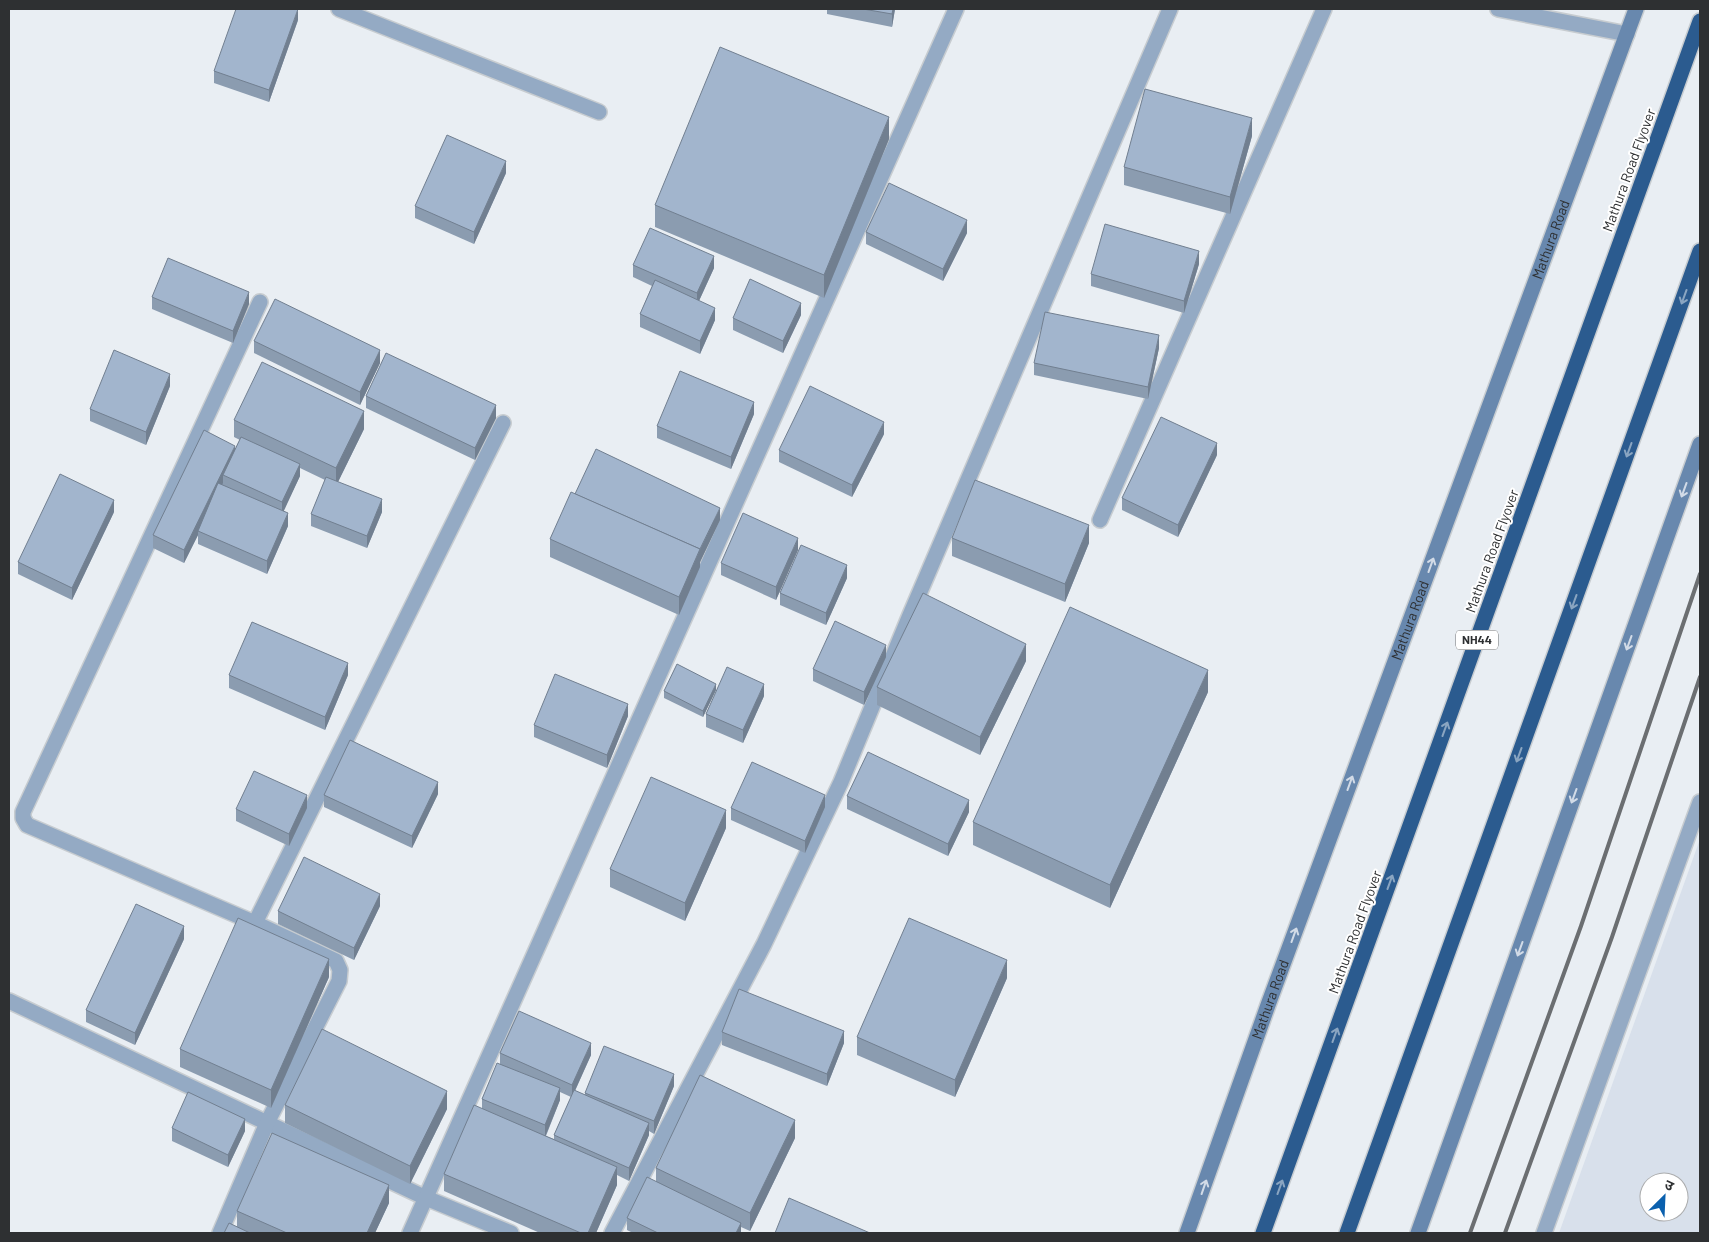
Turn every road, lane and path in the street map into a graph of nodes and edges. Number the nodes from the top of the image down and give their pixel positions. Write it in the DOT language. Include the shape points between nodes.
graph roads {
  1 [pos="339,9"];
  2 [pos="956,9"];
  3 [pos="1170,9"];
  4 [pos="1324,9"];
  5 [pos="1498,9"];
  6 [pos="1636,9"];
  7 [pos="1700,21"];
  8 [pos="1627,34"];
  9 [pos="599,112"];
  10 [pos="1700,251"];
  11 [pos="260,302"];
  12 [pos="503,423"];
  13 [pos="1700,444"];
  14 [pos="1100,520"];
  15 [pos="1700,802"];
  16 [pos="255,923"];
  17 [pos="9,1001"];
  18 [pos="267,1123"];
  19 [pos="426,1198"];
  20 [pos="220,1233"];
  21 [pos="410,1233"];
  22 [pos="511,1233"];
  23 [pos="612,1233"];
  24 [pos="1188,1233"];
  25 [pos="1263,1233"];
  26 [pos="1347,1233"];
  27 [pos="1418,1233"];
  28 [pos="1544,1233"];
  1 -- 9 [label="street"];
  2 -- 19 [label="street"];
  3 -- 23 [label="street" via="841,782 764,944"];
  4 -- 14 [label="street"];
  5 -- 8 [label="street"];
  6 -- 8 [label="main road, Mathura Road"];
  25 -- 7 [label="highway, Mathura Road Flyover / NH44, one-way"];
  24 -- 8 [label="main road, Mathura Road, one-way" via="1272,995"];
  10 -- 26 [label="highway, one-way"];
  11 -- 16 [label="street" via="23,812 27,825"];
  12 -- 16 [label="street"];
  13 -- 27 [label="main road, one-way"];
  15 -- 28 [label="street"];
  16 -- 18 [label="street" via="336,961 340,970 340,981"];
  17 -- 18 [label="street"];
  18 -- 19 [label="street"];
  18 -- 20 [label="street"];
  19 -- 21 [label="street"];
  19 -- 22 [label="street"];
}
